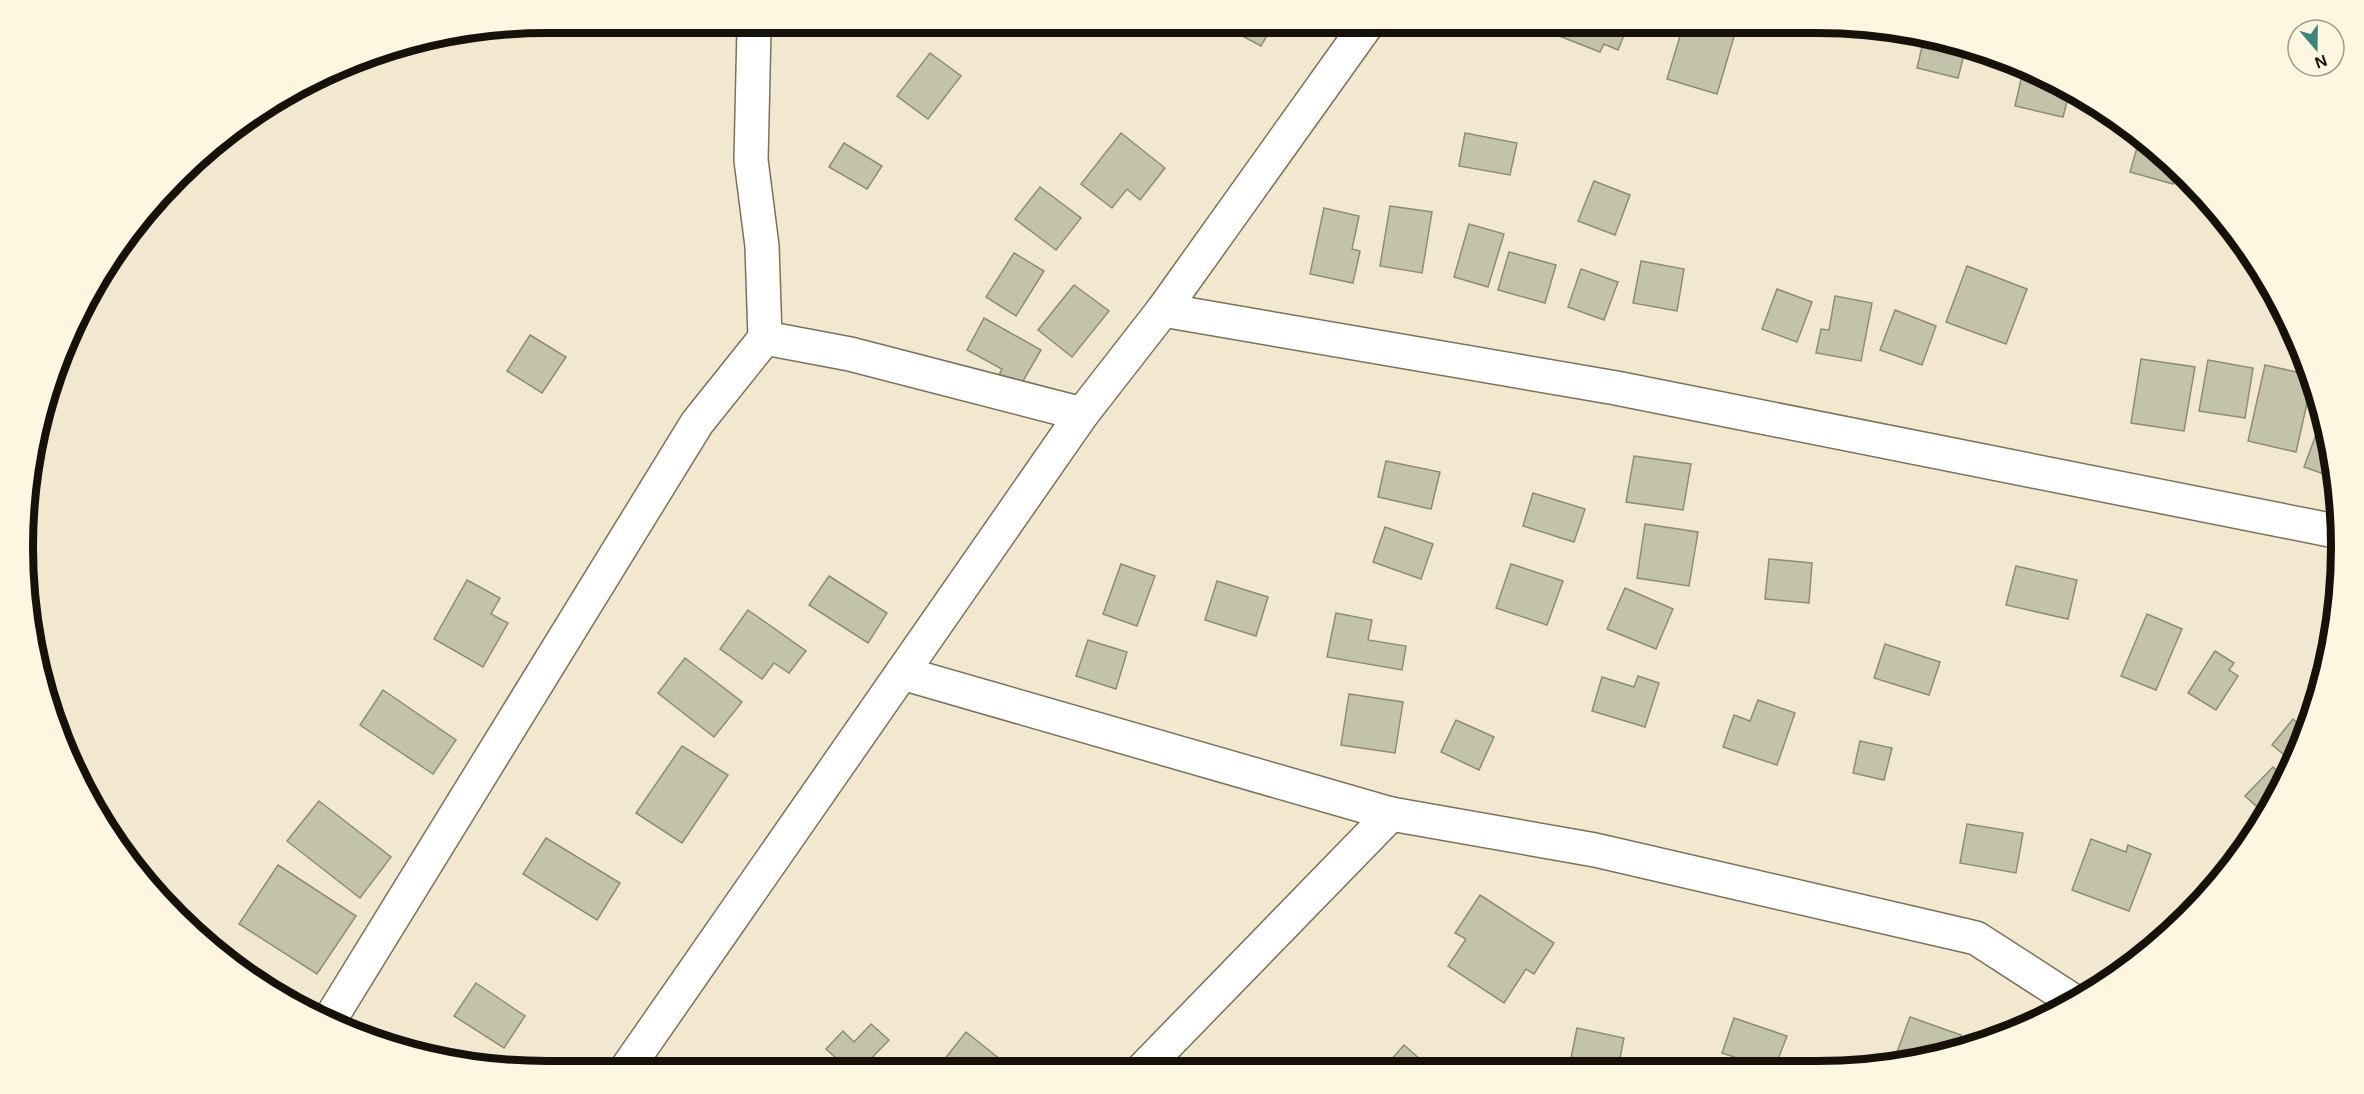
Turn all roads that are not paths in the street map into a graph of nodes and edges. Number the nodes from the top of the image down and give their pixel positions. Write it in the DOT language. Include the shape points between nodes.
graph roads {
  1 [pos="754,33"];
  2 [pos="1360,33"];
  3 [pos="1162,310"];
  4 [pos="765,338"];
  5 [pos="1082,414"];
  6 [pos="2331,530"];
  7 [pos="902,673"];
  8 [pos="1391,814"];
  9 [pos="2066,996"];
  10 [pos="333,1014"];
  11 [pos="632,1061"];
  12 [pos="1152,1061"];
  1 -- 4 [label="street" via="752,160 762,246"];
  2 -- 3 [label="street"];
  3 -- 5 [label="street"];
  3 -- 6 [label="street" via="1616,388"];
  4 -- 5 [label="street" via="850,354"];
  4 -- 10 [label="street" via="697,423"];
  5 -- 7 [label="street"];
  7 -- 8 [label="street"];
  7 -- 11 [label="street"];
  8 -- 9 [label="street" via="1595,850 1976,938"];
  8 -- 12 [label="street"];
}
